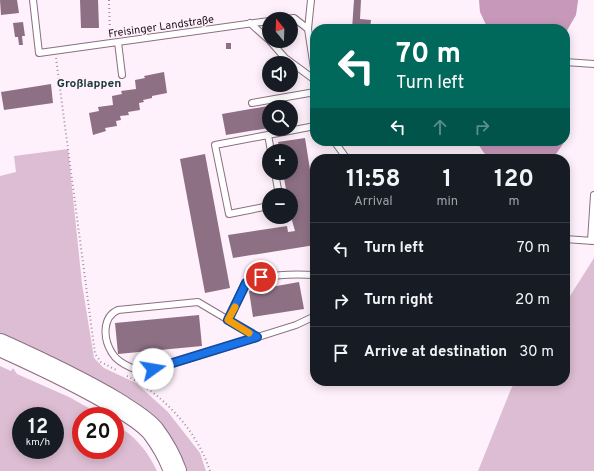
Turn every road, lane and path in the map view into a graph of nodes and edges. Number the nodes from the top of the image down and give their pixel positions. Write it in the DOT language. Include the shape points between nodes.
graph roads {
  1 [pos="33,0"];
  2 [pos="109,0"];
  3 [pos="311,0"];
  4 [pos="298,21"];
  5 [pos="262,22"];
  6 [pos="250,23"];
  7 [pos="308,29"];
  8 [pos="262,33"];
  9 [pos="118,42"];
  10 [pos="310,42"];
  11 [pos="110,43"];
  12 [pos="277,48"];
  13 [pos="56,51"];
  14 [pos="570,62"];
  15 [pos="594,64"];
  16 [pos="122,75"];
  17 [pos="310,76"];
  18 [pos="310,93"];
  19 [pos="252,102"];
  20 [pos="310,127"];
  21 [pos="298,129"];
  22 [pos="263,136"];
  23 [pos="594,195"];
  24 [pos="262,207"];
  25 [pos="570,240"];
  26 [pos="592,241"];
  27 [pos="310,275"];
  28 [pos="310,318"];
  29 [pos="228,320"];
  30 [pos="257,337"];
  31 [pos="0,345"];
  32 [pos="0,359"];
  33 [pos="164,471"];
  34 [pos="175,471"];
  35 [pos="210,471"];
  1 -- 13 [label="lane, Freisinger Landstraße" via="39,53"];
  2 -- 11 [label="path"];
  3 -- 7 [label="lane"];
  4 -- 7 [label="lane"];
  5 -- 6 [label="lane, Freisinger Landstraße"];
  6 -- 8 [label="lane"];
  6 -- 9 [label="lane, Freisinger Landstraße"];
  7 -- 10 [label="lane"];
  9 -- 11 [label="lane, Freisinger Landstraße"];
  9 -- 16 [label="lane"];
  11 -- 13 [label="lane, Freisinger Landstraße"];
  12 -- 17 [label="lane" via="285,58"];
  13 -- 35 [label="path" via="95,354 101,362 130,378 172,410 204,454"];
  14 -- 15 [label="lane"];
  18 -- 19 [label="lane"];
  20 -- 21 [label="lane"];
  22 -- 24 [label="lane" via="215,145 229,214"];
  23 -- 26 [label="lane"];
  25 -- 26 [label="lane"];
  27 -- 29 [label="lane" via="274,275 246,283"];
  28 -- 30 [label="lane"];
  29 -- 30 [label="lane"];
  29 -- 30 [label="lane" via="198,302 118,310 108,318 106,326 112,353 133,369 166,366"];
  31 -- 34 [label="highway" via="66,375 140,419 153,431 171,459"];
  32 -- 33 [label="highway" via="74,393 115,416 147,441"];
}
